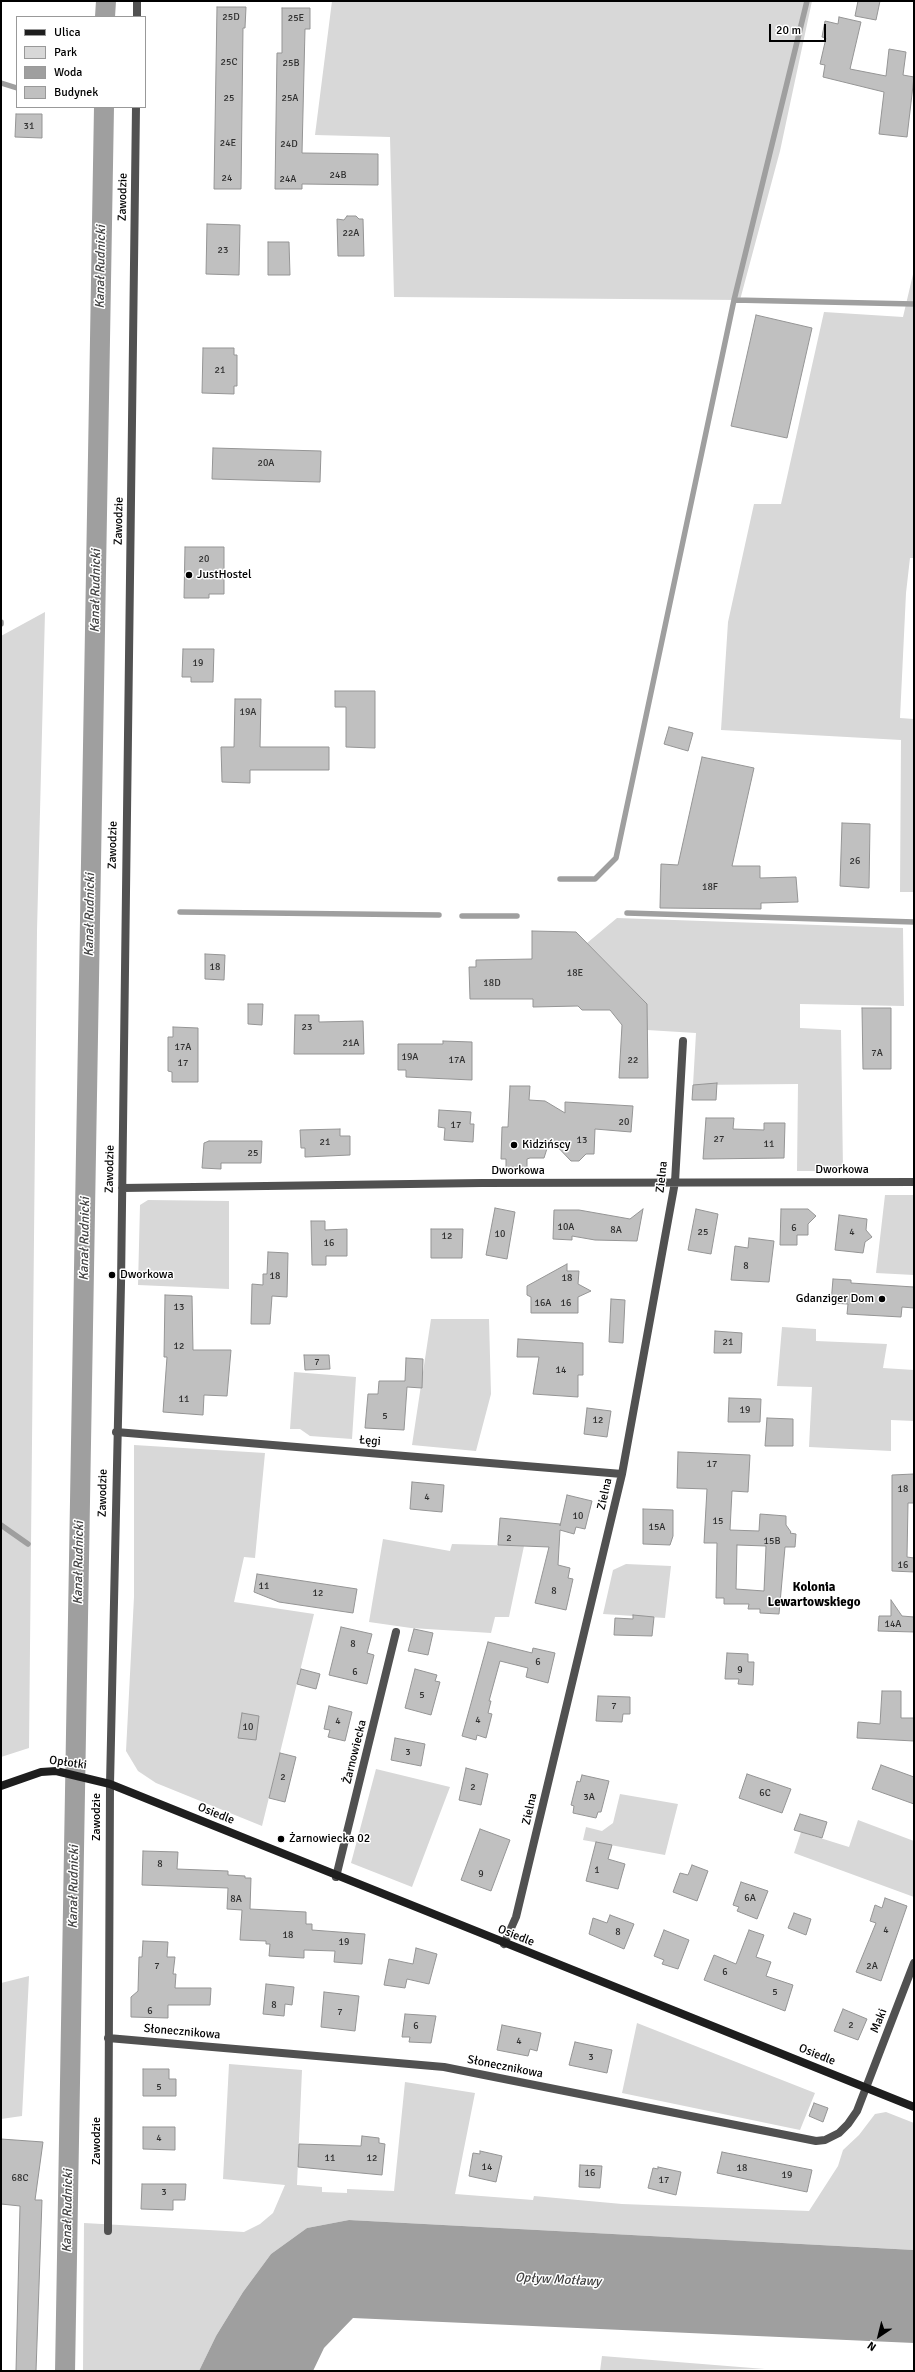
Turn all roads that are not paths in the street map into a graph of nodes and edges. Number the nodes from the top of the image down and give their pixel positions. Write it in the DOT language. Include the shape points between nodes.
graph roads {
  1 [pos="137,1"];
  2 [pos="137,16"];
  3 [pos="136,108"];
  4 [pos="683,1041"];
  5 [pos="675,1182"];
  6 [pos="914,1182"];
  7 [pos="122,1188"];
  8 [pos="116,1432"];
  9 [pos="622,1474"];
  10 [pos="396,1632"];
  11 [pos="110,1784"];
  12 [pos="1,1786"];
  13 [pos="336,1877"];
  14 [pos="504,1944"];
  15 [pos="914,1962"];
  16 [pos="108,2038"];
  17 [pos="865,2087"];
  18 [pos="914,2107"];
  19 [pos="108,2231"];
  1 -- 2 [label="street"];
  3 -- 7 [label="street, Zawodzie"];
  4 -- 5 [label="street, Zielna"];
  5 -- 6 [label="street, Dworkowa"];
  5 -- 7 [label="street, Dworkowa"];
  5 -- 9 [label="street, Zielna"];
  7 -- 8 [label="street, Zawodzie"];
  8 -- 9 [label="street, Łęgi"];
  8 -- 11 [label="street, Zawodzie"];
  9 -- 14 [label="street, Zielna" via="516,1917"];
  10 -- 13 [label="street, Żarnowiecka"];
  11 -- 12 [label="street, Opłotki" via="65,1773 41,1772"];
  11 -- 13 [label="street, Osiedle"];
  11 -- 16 [label="street, Zawodzie"];
  13 -- 14 [label="street, Osiedle"];
  14 -- 17 [label="street, Osiedle"];
  15 -- 17 [label="street, Maki"];
  16 -- 17 [label="street, Słonecznikowa" via="444,2067 816,2141 825,2140 848,2124 857,2111"];
  16 -- 19 [label="street, Zawodzie"];
  17 -- 18 [label="street, Osiedle"];
}
